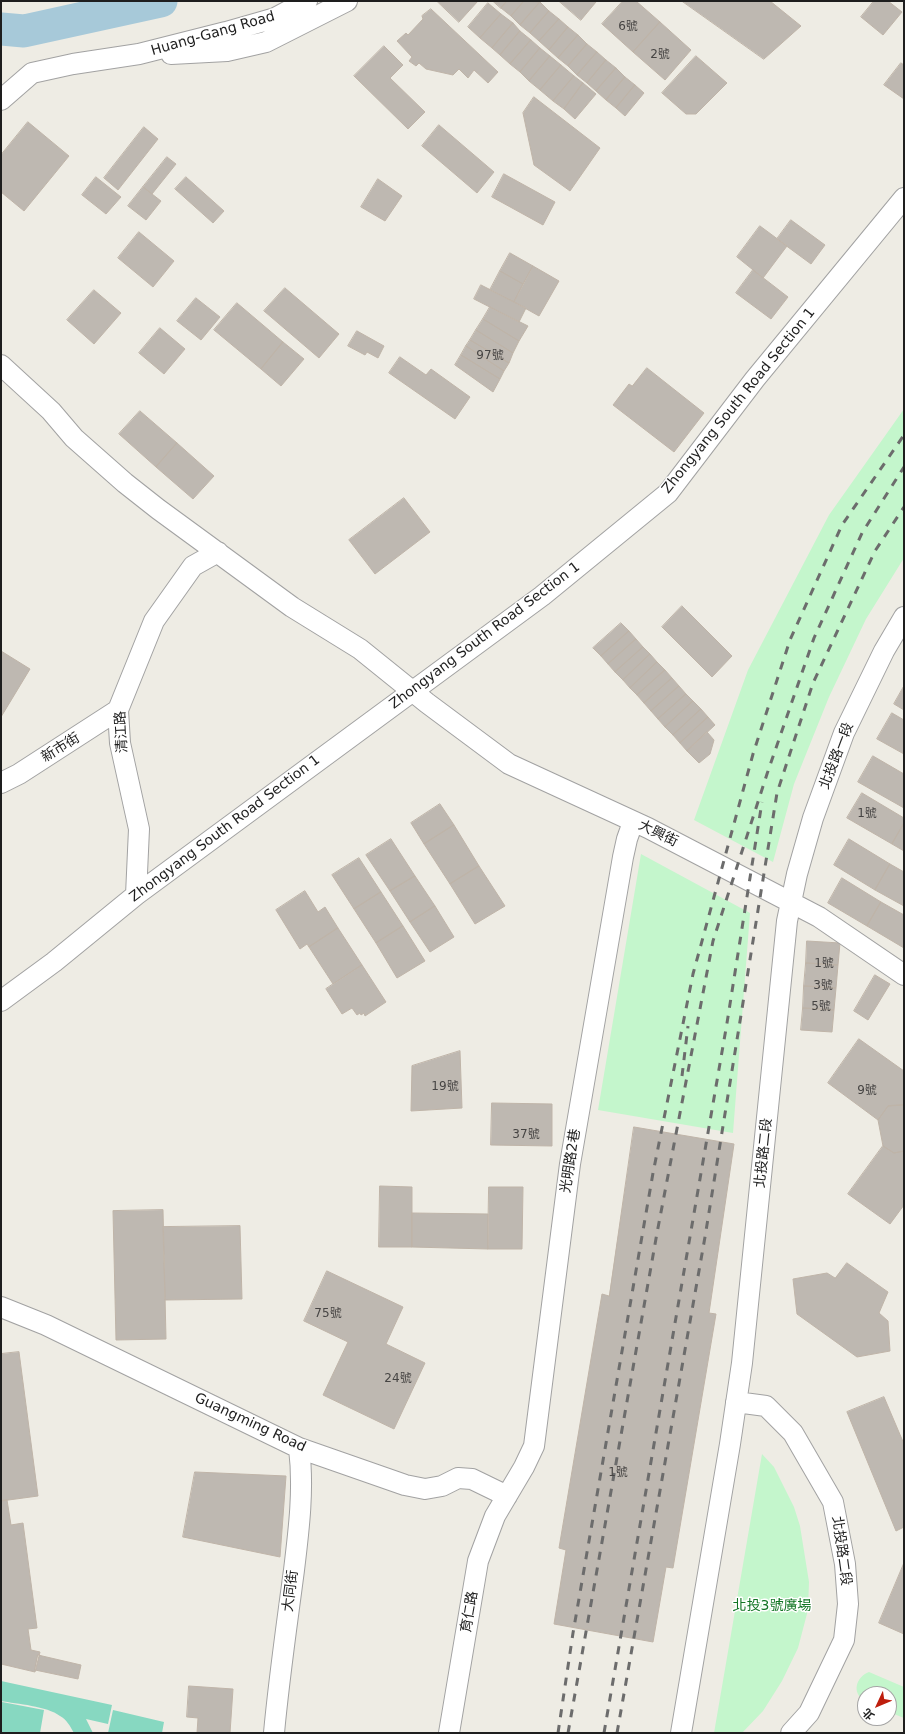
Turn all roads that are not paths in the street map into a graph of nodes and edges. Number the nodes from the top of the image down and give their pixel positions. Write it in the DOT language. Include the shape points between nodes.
graph roads {
  1 [pos="306,1"];
  2 [pos="347,1"];
  3 [pos="139,54"];
  4 [pos="1,100"];
  5 [pos="902,203"];
  6 [pos="1,365"];
  7 [pos="218,552"];
  8 [pos="904,617"];
  9 [pos="414,692"];
  10 [pos="118,710"];
  11 [pos="1,783"];
  12 [pos="634,822"];
  13 [pos="136,895"];
  14 [pos="790,903"];
  15 [pos="904,975"];
  16 [pos="1,1001"];
  17 [pos="1,1307"];
  18 [pos="736,1402"];
  19 [pos="299,1448"];
  20 [pos="506,1496"];
  21 [pos="274,1733"];
  22 [pos="449,1733"];
  23 [pos="681,1733"];
  24 [pos="791,1733"];
  1 -- 3 [label="street, Huang-Gang Road" via="275,18"];
  2 -- 3 [label="street, Huang-Gang Road" via="266,42 227,51"];
  3 -- 4 [label="street, Huang-Gang Road" via="32,73"];
  5 -- 9 [label="street, Zhongyang South Road Section 1" via="755,379 668,493 542,596"];
  6 -- 7 [label="street, 大興街" via="52,411 74,438 125,483"];
  7 -- 9 [label="street, 大興街" via="292,607 360,649"];
  7 -- 10 [label="street, 清江路" via="193,566 154,621"];
  8 -- 14 [label="street, 北投路一段" via="884,651 844,733 814,818"];
  9 -- 12 [label="street, 大興街" via="509,764"];
  9 -- 13 [label="street, Zhongyang South Road Section 1" via="380,714"];
  10 -- 11 [label="street, 新市街"];
  10 -- 13 [label="street, 清江路" via="120,743 139,829"];
  12 -- 14 [label="street, 大興街"];
  12 -- 20 [label="street, 光明路2巷" via="623,857 572,1153 534,1446"];
  13 -- 16 [label="street, Zhongyang South Road Section 1" via="54,962"];
  14 -- 15 [label="street, 大興街" via="819,917"];
  14 -- 18 [label="street, 北投路二段"];
  17 -- 19 [label="street, Guangming Road" via="46,1325"];
  18 -- 23 [label="street, 北投路二段"];
  18 -- 24 [label="street, 北投路二段" via="766,1406 793,1433 833,1502 844,1564 848,1604 844,1640 810,1713"];
  19 -- 20 [label="street, Guangming Road" via="405,1485 425,1489 442,1486 458,1478 472,1479"];
  19 -- 21 [label="street, 大同街" via="301,1470 298,1532 278,1681"];
  20 -- 22 [label="street, 育仁路" via="478,1561"];
}
